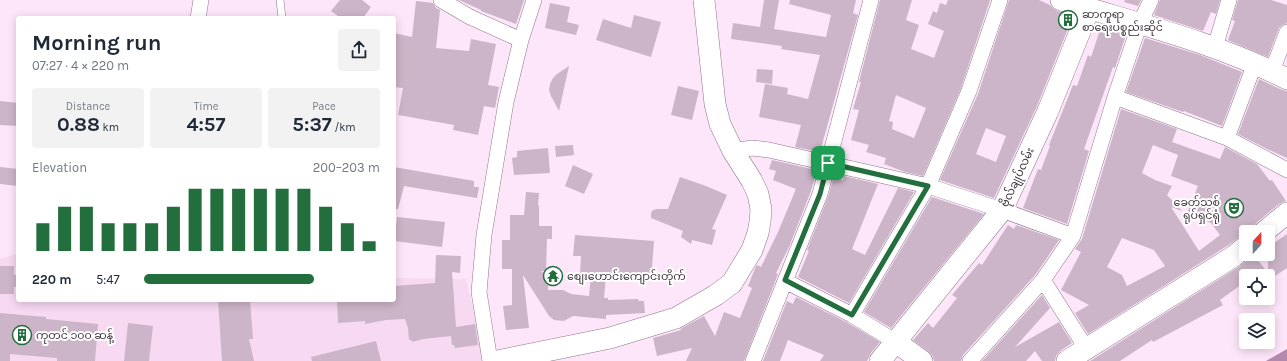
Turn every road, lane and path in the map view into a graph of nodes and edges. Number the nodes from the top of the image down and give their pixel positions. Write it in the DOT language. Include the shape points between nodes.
graph roads {
  1 [pos="201,0"];
  2 [pos="280,0"];
  3 [pos="441,0"];
  4 [pos="534,0"];
  5 [pos="704,0"];
  6 [pos="871,0"];
  7 [pos="1000,0"];
  8 [pos="1061,0"];
  9 [pos="1150,0"];
  10 [pos="1229,0"];
  11 [pos="1089,9"];
  12 [pos="198,16"];
  13 [pos="282,16"];
  14 [pos="1140,23"];
  15 [pos="1287,32"];
  16 [pos="521,40"];
  17 [pos="1215,47"];
  18 [pos="1271,71"];
  19 [pos="1115,97"];
  20 [pos="1227,138"];
  21 [pos="733,151"];
  22 [pos="828,163"];
  23 [pos="1287,170"];
  24 [pos="928,186"];
  25 [pos="1002,210"];
  26 [pos="1287,213"];
  27 [pos="1272,225"];
  28 [pos="1073,236"];
  29 [pos="1239,252"];
  30 [pos="785,280"];
  31 [pos="1043,280"];
  32 [pos="852,315"];
  33 [pos="896,342"];
  34 [pos="1086,348"];
  35 [pos="490,361"];
  36 [pos="497,361"];
  37 [pos="753,361"];
  38 [pos="880,361"];
  39 [pos="922,361"];
  40 [pos="970,361"];
  41 [pos="1067,361"];
  1 -- 12 [label="street"];
  2 -- 13 [label="lane"];
  3 -- 16 [label="street" via="470,17"];
  4 -- 16 [label="street"];
  5 -- 21 [label="street" via="715,104 720,124"];
  6 -- 22 [label="street"];
  7 -- 24 [label="street" via="970,91"];
  8 -- 11 [label="street"];
  9 -- 14 [label="street"];
  10 -- 17 [label="street"];
  11 -- 14 [label="street"];
  11 -- 25 [label="street, ဗိုလ်‌ချုပ်‌လမ်း" via="1048,111"];
  14 -- 17 [label="street"];
  14 -- 19 [label="street"];
  15 -- 18 [label="street"];
  16 -- 35 [label="street" via="506,102 484,235 479,292"];
  17 -- 18 [label="street"];
  18 -- 20 [label="street"];
  19 -- 20 [label="street"];
  19 -- 28 [label="street"];
  20 -- 23 [label="street"];
  21 -- 22 [label="street" via="752,148 769,150"];
  21 -- 36 [label="street" via="752,181 761,209 759,228 752,250 732,283 716,296 676,318 610,338"];
  22 -- 24 [label="street"];
  22 -- 30 [label="street" via="820,194"];
  24 -- 25 [label="street"];
  24 -- 32 [label="street"];
  25 -- 28 [label="street"];
  25 -- 33 [label="street, ဗိုလ်‌ချုပ်‌လမ်း"];
  26 -- 27 [label="street"];
  28 -- 31 [label="street"];
  29 -- 34 [label="street"];
  30 -- 32 [label="street"];
  30 -- 37 [label="street"];
  31 -- 34 [label="street"];
  31 -- 40 [label="street"];
  32 -- 33 [label="street"];
  33 -- 38 [label="street, ဗိုလ်‌ချုပ်‌လမ်း"];
  33 -- 39 [label="street"];
  34 -- 41 [label="street"];
}
